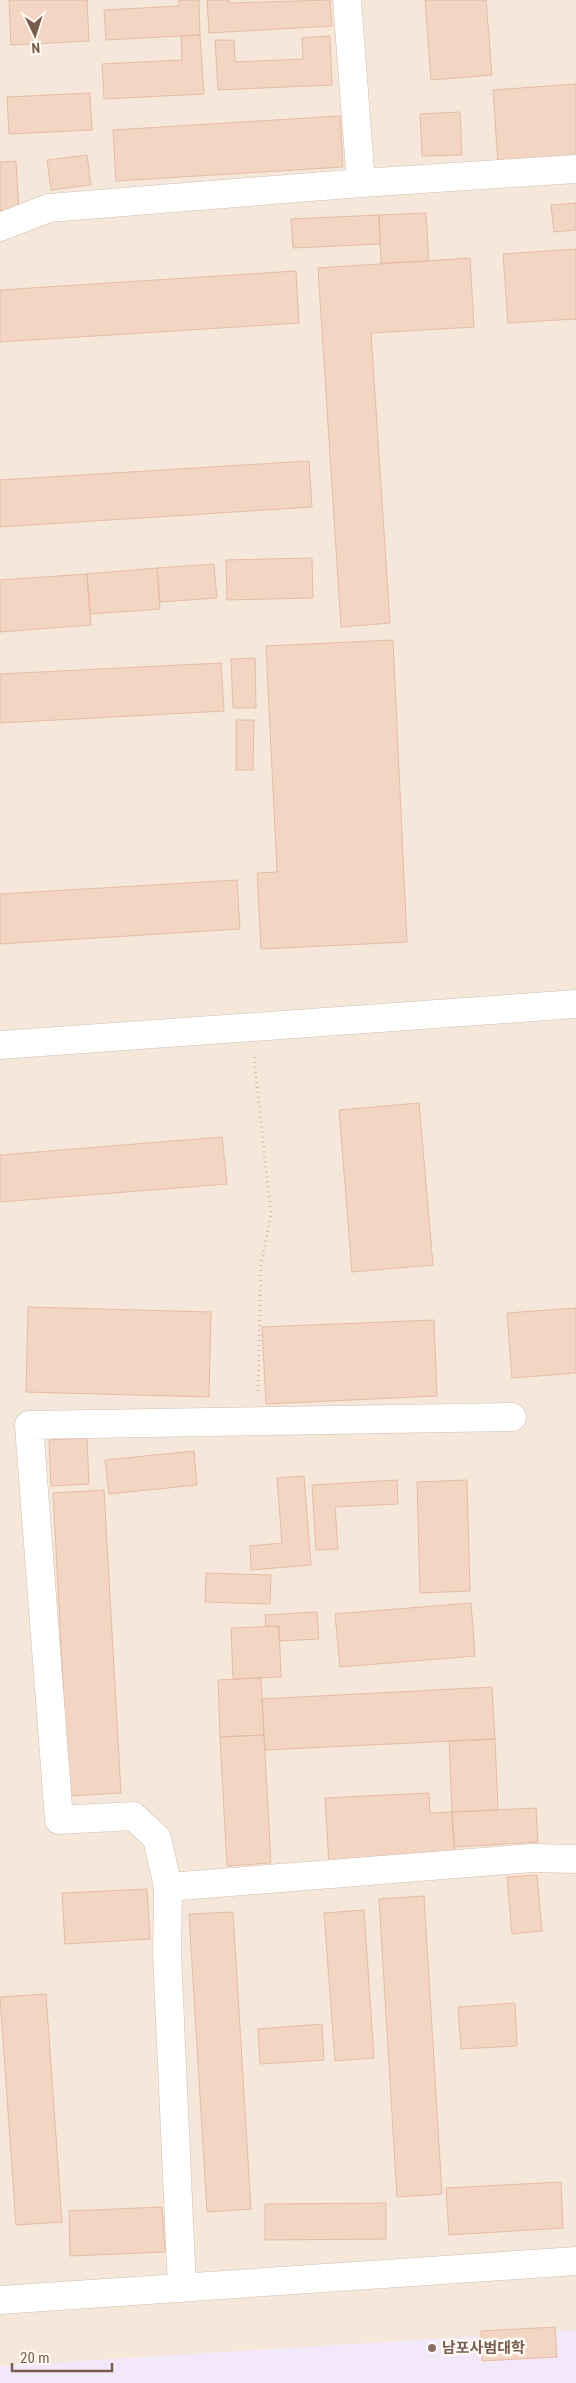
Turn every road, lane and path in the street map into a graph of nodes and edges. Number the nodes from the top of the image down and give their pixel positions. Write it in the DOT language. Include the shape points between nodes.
graph roads {
  1 [pos="347,0"];
  2 [pos="576,169"];
  3 [pos="361,183"];
  4 [pos="0,226"];
  5 [pos="576,1004"];
  6 [pos="250,1027"];
  7 [pos="0,1044"];
  8 [pos="512,1417"];
  9 [pos="257,1422"];
  10 [pos="576,1859"];
  11 [pos="168,1887"];
  12 [pos="576,2261"];
  13 [pos="182,2288"];
  14 [pos="0,2300"];
  1 -- 3 [label="street"];
  2 -- 3 [label="street"];
  3 -- 4 [label="street" via="49,208"];
  5 -- 6 [label="street"];
  6 -- 7 [label="street"];
  6 -- 9 [label="path" via="271,1215 261,1264"];
  8 -- 9 [label="street"];
  9 -- 11 [label="street" via="29,1425 60,1820 133,1816 157,1838"];
  10 -- 11 [label="street" via="532,1858"];
  11 -- 13 [label="street" via="167,1954"];
  12 -- 13 [label="street"];
  13 -- 14 [label="street"];
}
